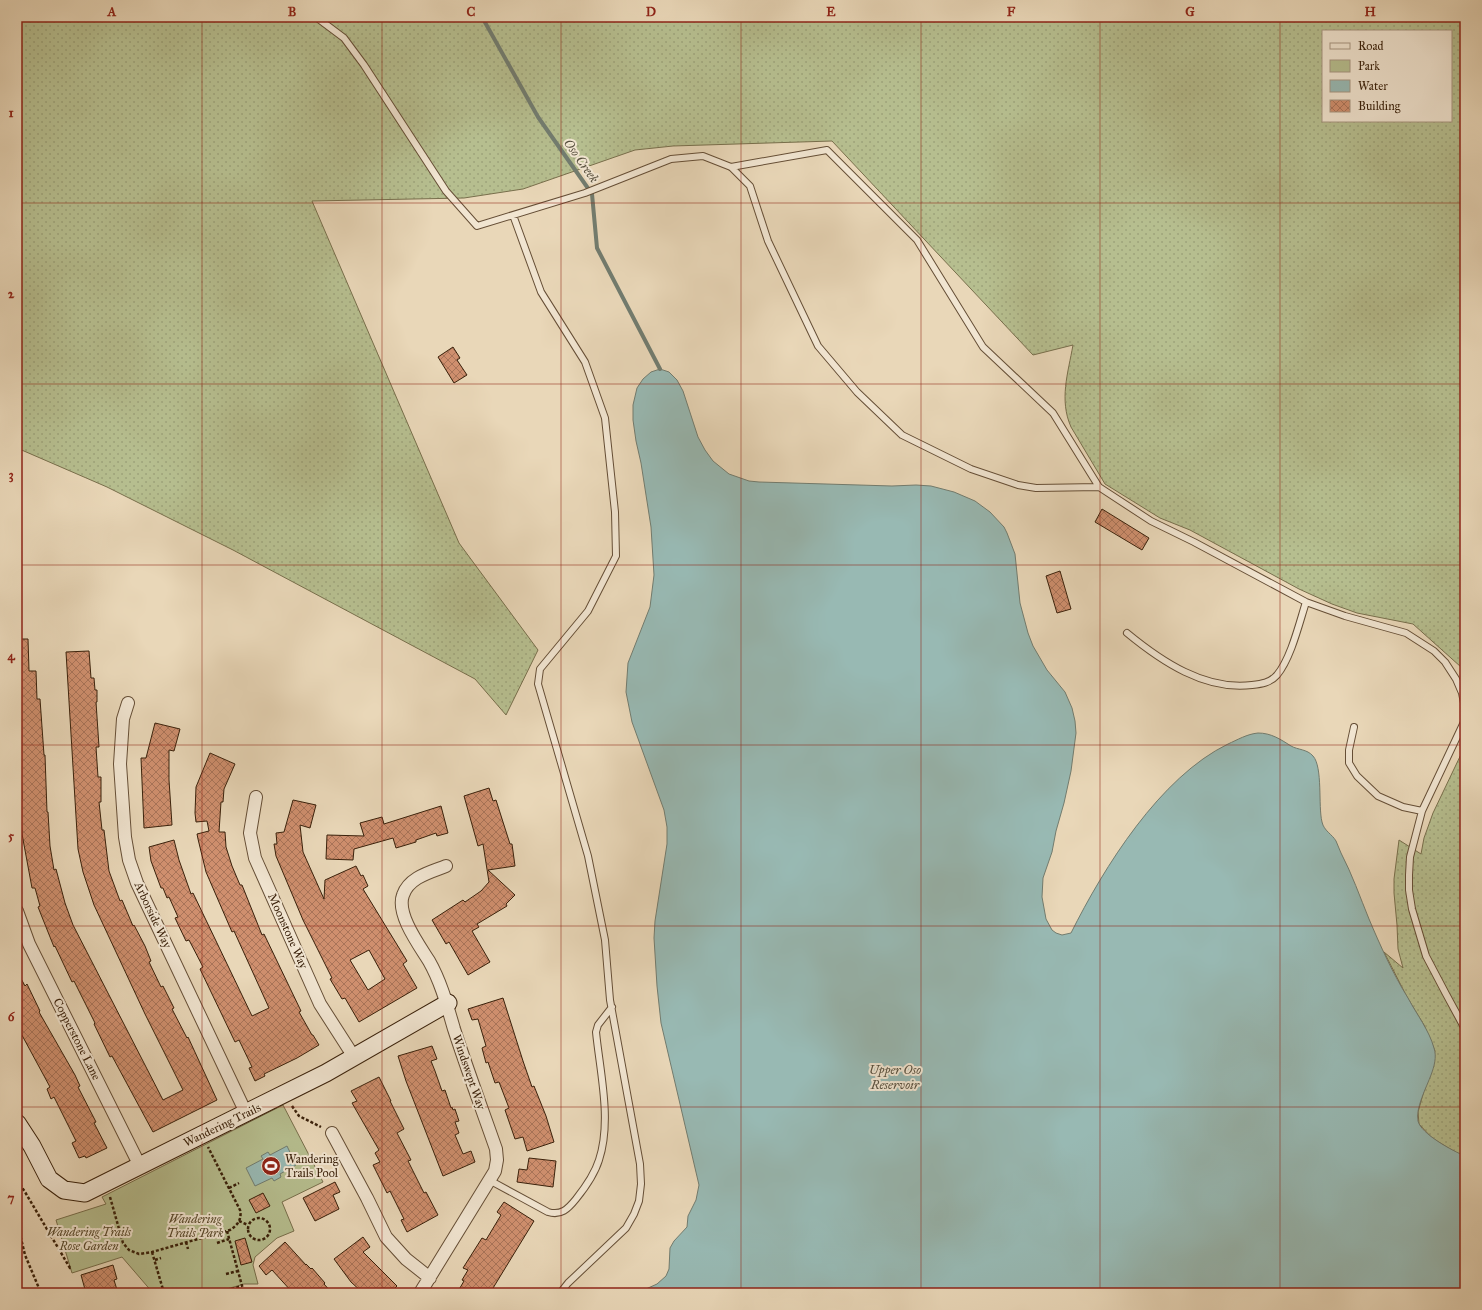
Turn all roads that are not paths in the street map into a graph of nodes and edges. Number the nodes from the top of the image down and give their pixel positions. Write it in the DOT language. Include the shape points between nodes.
graph roads {
  1 [pos="316,17"];
  2 [pos="731,167"];
  3 [pos="513,215"];
  4 [pos="1099,487"];
  5 [pos="1306,602"];
  6 [pos="1127,633"];
  7 [pos="128,703"];
  8 [pos="1354,727"];
  9 [pos="256,797"];
  10 [pos="1422,811"];
  11 [pos="446,866"];
  12 [pos="17,911"];
  13 [pos="448,1003"];
  14 [pos="612,1007"];
  15 [pos="1465,1029"];
  16 [pos="354,1057"];
  17 [pos="246,1113"];
  18 [pos="17,1123"];
  19 [pos="332,1133"];
  20 [pos="140,1166"];
  21 [pos="489,1180"];
  22 [pos="430,1278"];
  23 [pos="420,1293"];
  24 [pos="560,1293"];
  1 -- 3 [label="lane" via="344,38 446,191 477,226"];
  2 -- 3 [label="lane" via="703,156 671,159 585,193"];
  2 -- 4 [label="lane" via="750,186 768,241 818,346 858,392 902,435 971,469 1018,485 1036,488"];
  2 -- 4 [label="lane" via="827,150 917,240 983,347 1053,413"];
  3 -- 14 [label="lane" via="542,292 585,362 605,418 615,512 616,556 588,611 540,669 538,684 588,856 605,940"];
  4 -- 5 [label="lane" via="1151,521"];
  5 -- 6 [label="lane" via="1283,665 1277,676 1262,684 1236,686 1186,673 1167,663"];
  5 -- 10 [label="lane" via="1406,633 1434,651 1456,679 1462,693 1464,722"];
  7 -- 17 [label="street, Arborside Way" via="123,719 120,764 129,860 137,883"];
  8 -- 10 [label="lane" via="1349,763 1357,776 1378,796 1403,807"];
  9 -- 16 [label="street, Moonstone Way" via="250,833 255,858 320,1004"];
  10 -- 15 [label="lane" via="1410,857 1409,890 1412,909 1426,956"];
  11 -- 13 [label="street, Windswept Way" via="409,883 402,895 402,908 409,929 431,965"];
  12 -- 20 [label="street, Copperstone Lane" via="29,944"];
  13 -- 16 [label="street, Wandering Trails"];
  13 -- 21 [label="street, Windswept Way" via="454,1029 496,1149 495,1171"];
  14 -- 21 [label="lane" via="598,1025 596,1032 605,1114 604,1138 599,1161 582,1191 569,1207 555,1214"];
  14 -- 24 [label="lane" via="640,1164 639,1201 626,1228"];
  16 -- 17 [label="street, Wandering Trails"];
  17 -- 20 [label="street, Wandering Trails"];
  18 -- 20 [label="street, Wandering Trails" via="49,1178 64,1190 85,1193"];
  19 -- 22 [label="street" via="386,1237"];
  21 -- 22 [label="street, Windswept Way"];
  22 -- 23 [label="street, Windswept Way"];
}
